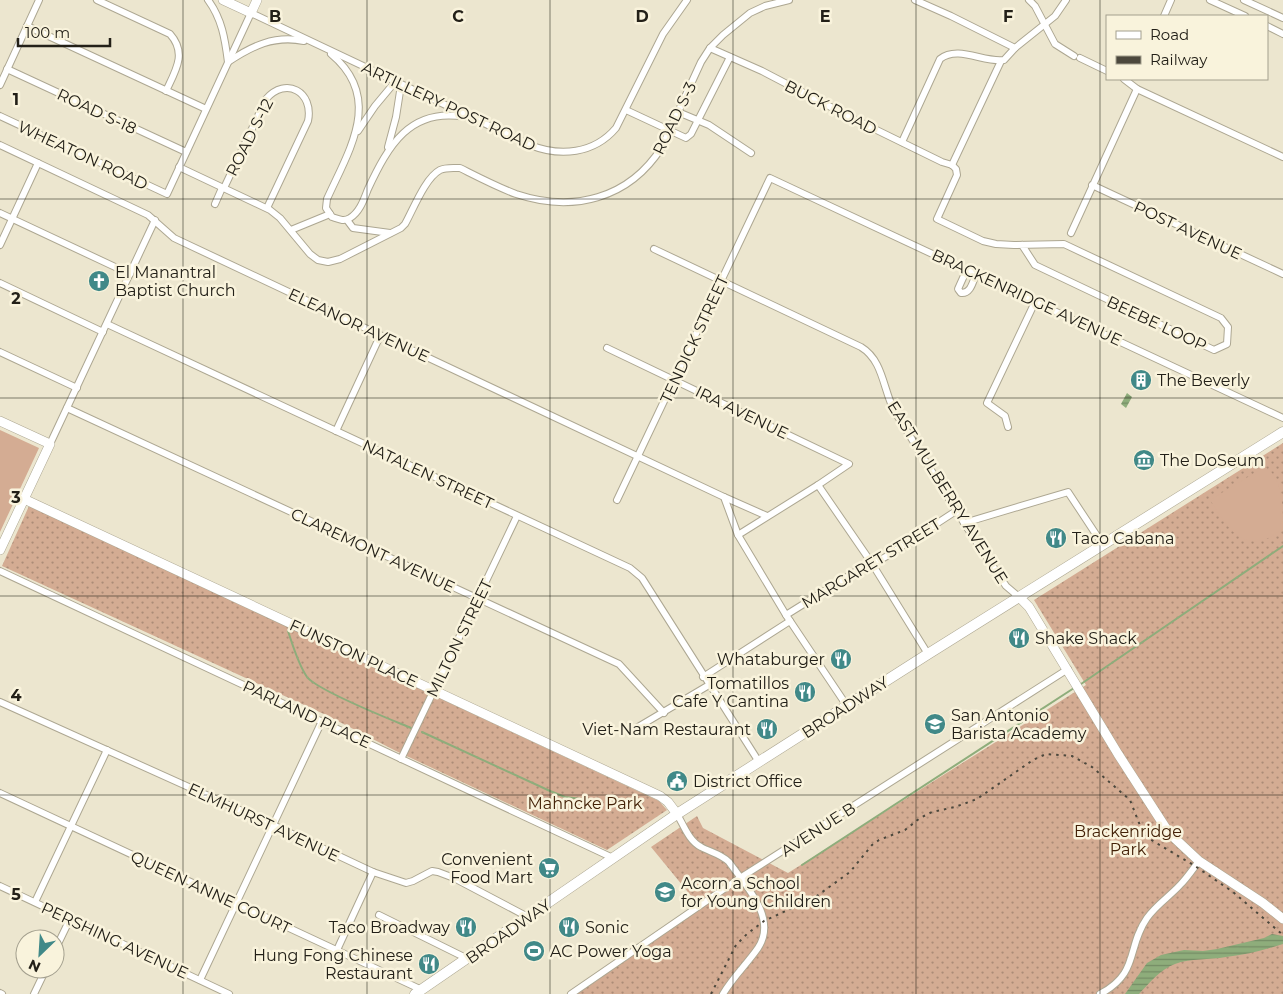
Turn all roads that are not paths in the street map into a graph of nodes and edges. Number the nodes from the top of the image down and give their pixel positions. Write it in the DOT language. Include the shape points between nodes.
graph roads {
  1 [pos="38,0"];
  2 [pos="98,0"];
  3 [pos="208,0"];
  4 [pos="223,0"];
  5 [pos="257,0"];
  6 [pos="687,0"];
  7 [pos="789,0"];
  8 [pos="915,0"];
  9 [pos="1029,0"];
  10 [pos="1066,0"];
  11 [pos="1171,0"];
  12 [pos="1210,0"];
  13 [pos="1244,0"];
  14 [pos="251,13"];
  15 [pos="1164,15"];
  16 [pos="1243,15"];
  17 [pos="1283,18"];
  18 [pos="1044,25"];
  19 [pos="28,26"];
  20 [pos="1268,26"];
  21 [pos="1283,34"];
  22 [pos="313,43"];
  23 [pos="324,48"];
  24 [pos="710,48"];
  25 [pos="1015,48"];
  26 [pos="730,57"];
  27 [pos="1001,61"];
  28 [pos="228,62"];
  29 [pos="7,69"];
  30 [pos="1106,71"];
  31 [pos="1133,81"];
  32 [pos="1,82"];
  33 [pos="398,83"];
  34 [pos="1137,89"];
  35 [pos="166,91"];
  36 [pos="206,110"];
  37 [pos="626,110"];
  38 [pos="678,112"];
  39 [pos="0,116"];
  40 [pos="472,118"];
  41 [pos="698,120"];
  42 [pos="669,130"];
  43 [pos="355,136"];
  44 [pos="902,142"];
  45 [pos="0,145"];
  46 [pos="186,152"];
  47 [pos="751,153"];
  48 [pos="384,155"];
  49 [pos="1283,156"];
  50 [pos="38,163"];
  51 [pos="952,165"];
  52 [pos="179,167"];
  53 [pos="770,178"];
  54 [pos="1092,185"];
  55 [pos="223,188"];
  56 [pos="215,204"];
  57 [pos="267,208"];
  58 [pos="0,214"];
  59 [pos="330,214"];
  60 [pos="12,219"];
  61 [pos="155,220"];
  62 [pos="347,220"];
  63 [pos="291,230"];
  64 [pos="1071,233"];
  65 [pos="390,234"];
  66 [pos="0,245"];
  67 [pos="1022,245"];
  68 [pos="654,250"];
  69 [pos="967,269"];
  70 [pos="130,274"];
  71 [pos="976,274"];
  72 [pos="1283,274"];
  73 [pos="721,281"];
  74 [pos="0,283"];
  75 [pos="1035,302"];
  76 [pos="107,324"];
  77 [pos="103,332"];
  78 [pos="380,336"];
  79 [pos="607,348"];
  80 [pos="0,352"];
  81 [pos="675,379"];
  82 [pos="77,388"];
  83 [pos="67,408"];
  84 [pos="1283,418"];
  85 [pos="0,421"];
  86 [pos="1008,427"];
  87 [pos="336,431"];
  88 [pos="1283,432"];
  89 [pos="50,444"];
  90 [pos="638,456"];
  91 [pos="818,485"];
  92 [pos="724,497"];
  93 [pos="24,498"];
  94 [pos="617,500"];
  95 [pos="956,510"];
  96 [pos="517,516"];
  97 [pos="767,516"];
  98 [pos="964,523"];
  99 [pos="738,536"];
  100 [pos="1103,545"];
  101 [pos="0,550"];
  102 [pos="871,562"];
  103 [pos="0,572"];
  104 [pos="1019,597"];
  105 [pos="478,599"];
  106 [pos="788,618"];
  107 [pos="928,654"];
  108 [pos="1070,673"];
  109 [pos="703,676"];
  110 [pos="709,685"];
  111 [pos="434,690"];
  112 [pos="0,702"];
  113 [pos="846,706"];
  114 [pos="664,712"];
  115 [pos="322,721"];
  116 [pos="638,727"];
  117 [pos="107,750"];
  118 [pos="401,759"];
  119 [pos="759,762"];
  120 [pos="0,793"];
  121 [pos="677,814"];
  122 [pos="273,824"];
  123 [pos="70,827"];
  124 [pos="613,858"];
  125 [pos="1199,861"];
  126 [pos="373,872"];
  127 [pos="740,878"];
  128 [pos="0,886"];
  129 [pos="35,902"];
  130 [pos="236,904"];
  131 [pos="379,915"];
  132 [pos="1282,916"];
  133 [pos="528,917"];
  134 [pos="70,918"];
  135 [pos="65,929"];
  136 [pos="337,950"];
  137 [pos="468,958"];
  138 [pos="41,979"];
  139 [pos="200,980"];
  140 [pos="419,992"];
  141 [pos="34,994"];
  142 [pos="229,994"];
  143 [pos="571,994"];
  144 [pos="723,994"];
  145 [pos="1100,994"];
  1 -- 19 [label="street"];
  2 -- 35 [label="street" via="170,34 177,41 178,64"];
  3 -- 28 [label="street" via="223,29"];
  4 -- 14 [label="street"];
  5 -- 14 [label="street"];
  6 -- 37 [label="street, ARTILLERY POST ROAD" via="662,34"];
  7 -- 24 [label="street, ROAD S-3" via="750,13"];
  8 -- 25 [label="street"];
  9 -- 18 [label="street"];
  10 -- 18 [label="street"];
  11 -- 15 [label="street"];
  12 -- 16 [label="street"];
  13 -- 17 [label="street"];
  14 -- 22 [label="street, ARTILLERY POST ROAD"];
  14 -- 28 [label="street"];
  18 -- 25 [label="street"];
  18 -- 30 [label="street" via="1055,44"];
  19 -- 29 [label="street"];
  19 -- 35 [label="street"];
  20 -- 21 [label="street"];
  22 -- 23 [label="street, ARTILLERY POST ROAD"];
  22 -- 28 [label="street, ARTILLERY POST ROAD" via="289,39 267,41"];
  23 -- 33 [label="street, ARTILLERY POST ROAD"];
  23 -- 43 [label="street" via="344,67 355,87 359,110"];
  24 -- 26 [label="street, BUCK ROAD"];
  24 -- 38 [label="street, ROAD S-3"];
  25 -- 27 [label="street"];
  26 -- 41 [label="street"];
  26 -- 44 [label="street, BUCK ROAD"];
  27 -- 44 [label="street" via="946,54 940,59"];
  27 -- 51 [label="street"];
  28 -- 36 [label="street"];
  29 -- 32 [label="street"];
  29 -- 46 [label="street, ROAD S-18"];
  31 -- 34 [label="street"];
  33 -- 40 [label="street, ARTILLERY POST ROAD"];
  33 -- 43 [label="street" via="375,106"];
  33 -- 48 [label="street" via="392,134"];
  34 -- 49 [label="street"];
  34 -- 54 [label="street"];
  35 -- 36 [label="street"];
  36 -- 46 [label="street"];
  37 -- 40 [label="street, ARTILLERY POST ROAD" via="604,141 567,152 538,148"];
  37 -- 42 [label="street"];
  38 -- 41 [label="street"];
  38 -- 42 [label="street, ROAD S-3"];
  39 -- 52 [label="street, WHEATON ROAD" via="167,194"];
  40 -- 48 [label="street" via="445,116 429,119 396,140"];
  41 -- 42 [label="street" via="686,138"];
  41 -- 47 [label="street"];
  42 -- 65 [label="street, ROAD S-3" via="654,160 638,175 604,196 584,201 541,200 516,194 460,168 440,170 429,180 405,224"];
  43 -- 59 [label="street" via="327,199 326,208"];
  44 -- 51 [label="street, BUCK ROAD"];
  45 -- 50 [label="street, ELEANOR AVENUE"];
  46 -- 52 [label="street"];
  48 -- 62 [label="street" via="359,209"];
  50 -- 60 [label="street"];
  50 -- 61 [label="street, ELEANOR AVENUE"];
  51 -- 67 [label="street" via="957,175 937,219 982,241"];
  52 -- 55 [label="street, ROAD S-3"];
  53 -- 69 [label="street, BRACKENRIDGE AVENUE"];
  53 -- 73 [label="street, TENDICK STREET"];
  54 -- 64 [label="street"];
  54 -- 72 [label="street, POST AVENUE"];
  55 -- 56 [label="street"];
  55 -- 57 [label="street, ROAD S-3"];
  55 -- 57 [label="street, ROAD S-12" via="266,99 281,88 300,92 310,112 308,121"];
  57 -- 63 [label="street, ROAD S-3"];
  58 -- 60 [label="street"];
  59 -- 62 [label="street"];
  59 -- 63 [label="street"];
  60 -- 66 [label="street"];
  60 -- 70 [label="street"];
  61 -- 70 [label="street"];
  61 -- 78 [label="street, ELEANOR AVENUE" via="174,238"];
  62 -- 65 [label="street" via="353,228"];
  63 -- 65 [label="street, ROAD S-3" via="310,254 328,262"];
  67 -- 67 [label="street, BEEBE LOOP" via="1035,265 1214,350 1227,344 1228,328 1221,318 1064,244"];
  68 -- 73 [label="street, EAST MULBERRY AVENUE"];
  69 -- 71 [label="street, BRACKENRIDGE AVENUE"];
  69 -- 71 [label="street" via="958,288 961,293 968,292"];
  70 -- 76 [label="street"];
  71 -- 75 [label="street, BRACKENRIDGE AVENUE"];
  73 -- 81 [label="street, TENDICK STREET"];
  73 -- 95 [label="street, EAST MULBERRY AVENUE" via="861,347 872,356 883,376 891,405"];
  74 -- 77 [label="street"];
  75 -- 84 [label="street, BRACKENRIDGE AVENUE"];
  75 -- 86 [label="street" via="988,402 1005,416"];
  76 -- 77 [label="street"];
  76 -- 87 [label="street, NATALEN STREET"];
  77 -- 82 [label="street"];
  78 -- 87 [label="street"];
  78 -- 90 [label="street, ELEANOR AVENUE"];
  79 -- 81 [label="street, IRA AVENUE"];
  80 -- 82 [label="street"];
  81 -- 90 [label="street, TENDICK STREET"];
  81 -- 91 [label="street, IRA AVENUE" via="849,464"];
  82 -- 83 [label="street"];
  83 -- 89 [label="street"];
  83 -- 105 [label="street, CLAREMONT AVENUE"];
  85 -- 89 [label="street"];
  87 -- 96 [label="street, NATALEN STREET"];
  88 -- 100 [label="main road, BROADWAY"];
  89 -- 93 [label="street"];
  90 -- 92 [label="street, ELEANOR AVENUE"];
  90 -- 94 [label="street, TENDICK STREET"];
  91 -- 97 [label="street"];
  91 -- 102 [label="street"];
  92 -- 97 [label="street, ELEANOR AVENUE"];
  92 -- 99 [label="street"];
  93 -- 101 [label="street"];
  93 -- 111 [label="street, FUNSTON PLACE"];
  95 -- 98 [label="street, EAST MULBERRY AVENUE"];
  95 -- 102 [label="street, MARGARET STREET" via="887,556"];
  96 -- 105 [label="street, MILTON STREET"];
  96 -- 109 [label="street, NATALEN STREET" via="623,565 642,578"];
  97 -- 99 [label="street"];
  98 -- 100 [label="street, MARGARET STREET" via="1068,492"];
  98 -- 104 [label="street, EAST MULBERRY AVENUE" via="1006,586"];
  99 -- 106 [label="street"];
  100 -- 104 [label="main road, BROADWAY"];
  102 -- 106 [label="street, MARGARET STREET"];
  102 -- 107 [label="street"];
  103 -- 115 [label="street, PARLAND PLACE"];
  104 -- 107 [label="main road, BROADWAY"];
  104 -- 108 [label="street, EAST MULBERRY AVENUE" via="1030,607"];
  105 -- 111 [label="street, MILTON STREET"];
  105 -- 114 [label="street, CLAREMONT AVENUE" via="619,664"];
  106 -- 109 [label="street, MARGARET STREET"];
  106 -- 113 [label="street"];
  107 -- 113 [label="main road, BROADWAY"];
  108 -- 125 [label="street, EAST MULBERRY AVENUE" via="1170,833"];
  108 -- 127 [label="street, AVENUE B"];
  109 -- 110 [label="street, NATALEN STREET"];
  110 -- 114 [label="street"];
  110 -- 119 [label="street"];
  111 -- 118 [label="street, MILTON STREET"];
  111 -- 121 [label="street, FUNSTON PLACE" via="660,796"];
  112 -- 117 [label="street, ELMHURST AVENUE"];
  113 -- 119 [label="main road, BROADWAY"];
  114 -- 116 [label="street"];
  115 -- 118 [label="street, PARLAND PLACE"];
  115 -- 122 [label="street"];
  117 -- 122 [label="street, ELMHURST AVENUE"];
  117 -- 123 [label="street"];
  118 -- 124 [label="street, PARLAND PLACE"];
  119 -- 121 [label="main road, BROADWAY"];
  120 -- 123 [label="street, QUEEN ANNE COURT"];
  121 -- 124 [label="main road, BROADWAY"];
  121 -- 127 [label="street" via="692,840 724,857"];
  122 -- 126 [label="street, ELMHURST AVENUE"];
  122 -- 130 [label="street"];
  123 -- 129 [label="street"];
  123 -- 130 [label="street, QUEEN ANNE COURT"];
  124 -- 133 [label="main road, BROADWAY"];
  125 -- 132 [label="street, EAST MULBERRY AVENUE"];
  125 -- 145 [label="street" via="1145,920 1124,975 1117,984"];
  126 -- 133 [label="street, ELMHURST AVENUE" via="406,883 432,871 438,872"];
  126 -- 136 [label="street"];
  127 -- 143 [label="street, AVENUE B"];
  127 -- 144 [label="street" via="760,910 764,935"];
  128 -- 129 [label="street, PERSHING AVENUE"];
  129 -- 134 [label="street, PERSHING AVENUE"];
  130 -- 136 [label="street, QUEEN ANNE COURT"];
  130 -- 139 [label="street"];
  131 -- 137 [label="street"];
  133 -- 137 [label="main road, BROADWAY"];
  134 -- 135 [label="street"];
  134 -- 139 [label="street, PERSHING AVENUE"];
  136 -- 140 [label="street, QUEEN ANNE COURT"];
  137 -- 140 [label="main road, BROADWAY"];
  138 -- 141 [label="street"];
  139 -- 142 [label="street, PERSHING AVENUE"];
}
